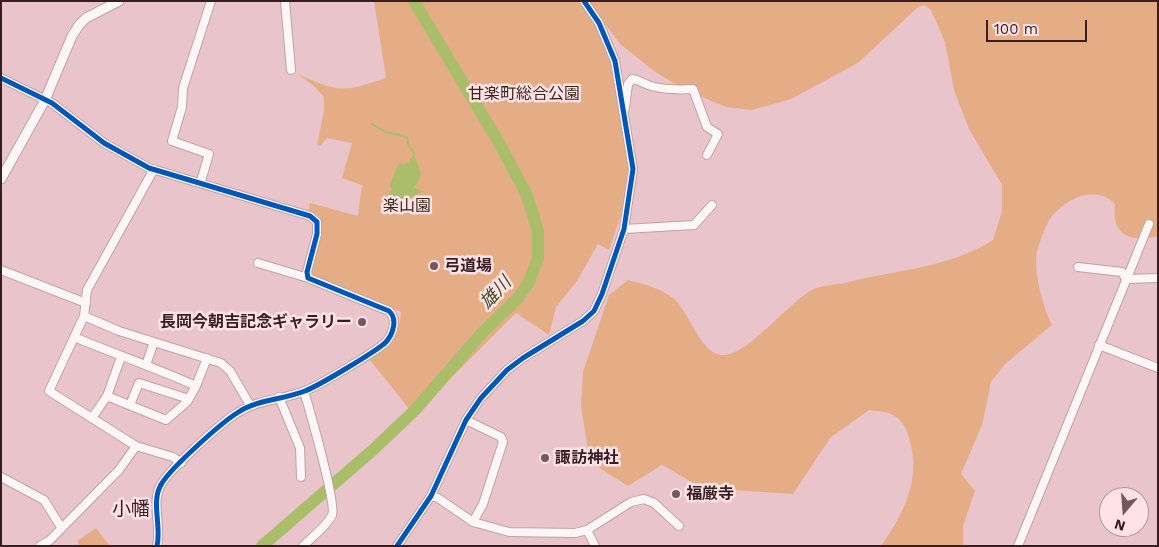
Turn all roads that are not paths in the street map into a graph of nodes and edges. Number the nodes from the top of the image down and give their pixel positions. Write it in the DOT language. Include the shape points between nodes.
graph roads {
  1 [pos="119,1"];
  2 [pos="211,1"];
  3 [pos="285,1"];
  4 [pos="584,1"];
  5 [pos="291,70"];
  6 [pos="1,78"];
  7 [pos="45,100"];
  8 [pos="624,114"];
  9 [pos="707,155"];
  10 [pos="154,169"];
  11 [pos="1,179"];
  12 [pos="200,181"];
  13 [pos="712,205"];
  14 [pos="1149,224"];
  15 [pos="624,229"];
  16 [pos="258,263"];
  17 [pos="1078,267"];
  18 [pos="1,270"];
  19 [pos="308,278"];
  20 [pos="1158,278"];
  21 [pos="1126,279"];
  22 [pos="86,303"];
  23 [pos="84,316"];
  24 [pos="74,337"];
  25 [pos="154,342"];
  26 [pos="1098,345"];
  27 [pos="120,357"];
  28 [pos="207,358"];
  29 [pos="146,365"];
  30 [pos="1158,368"];
  31 [pos="196,386"];
  32 [pos="304,391"];
  33 [pos="107,396"];
  34 [pos="279,397"];
  35 [pos="189,399"];
  36 [pos="130,405"];
  37 [pos="250,405"];
  38 [pos="92,418"];
  39 [pos="466,420"];
  40 [pos="136,446"];
  41 [pos="181,463"];
  42 [pos="1,476"];
  43 [pos="301,477"];
  44 [pos="431,496"];
  45 [pos="473,522"];
  46 [pos="679,526"];
  47 [pos="61,527"];
  48 [pos="588,530"];
  49 [pos="40,546"];
  50 [pos="157,546"];
  51 [pos="303,546"];
  52 [pos="397,546"];
  53 [pos="596,546"];
  54 [pos="1018,546"];
  1 -- 7 [label="main road" via="79,25"];
  2 -- 12 [label="street" via="184,88 172,141 209,154"];
  3 -- 5 [label="street"];
  4 -- 8 [label="street" via="599,23 615,60"];
  6 -- 7 [label="street"];
  7 -- 10 [label="street" via="104,143"];
  7 -- 11 [label="main road"];
  8 -- 9 [label="street" via="628,84 632,80 675,91 693,89 707,127 718,134"];
  8 -- 15 [label="street" via="633,168"];
  10 -- 12 [label="street"];
  10 -- 22 [label="street" via="87,290"];
  12 -- 19 [label="street" via="315,219 318,229"];
  13 -- 15 [label="street" via="694,225"];
  14 -- 21 [label="street"];
  15 -- 39 [label="street" via="594,311 575,328 507,370"];
  16 -- 19 [label="street"];
  17 -- 21 [label="street" via="1122,272"];
  18 -- 22 [label="street"];
  19 -- 32 [label="street" via="389,311 394,323 391,334 382,345"];
  20 -- 21 [label="street"];
  21 -- 26 [label="street"];
  22 -- 23 [label="street"];
  23 -- 24 [label="street"];
  23 -- 25 [label="street"];
  24 -- 27 [label="street"];
  24 -- 38 [label="street" via="49,391"];
  25 -- 28 [label="street"];
  25 -- 29 [label="street"];
  26 -- 30 [label="street"];
  26 -- 54 [label="street"];
  27 -- 29 [label="street"];
  27 -- 33 [label="street"];
  28 -- 31 [label="street"];
  28 -- 37 [label="street" via="230,370"];
  29 -- 31 [label="street"];
  31 -- 35 [label="street"];
  32 -- 34 [label="street"];
  32 -- 51 [label="street" via="322,450 334,507 331,517"];
  33 -- 36 [label="street"];
  33 -- 38 [label="street"];
  34 -- 37 [label="street"];
  34 -- 43 [label="street" via="300,448"];
  35 -- 36 [label="street" via="166,420"];
  35 -- 36 [label="street" via="139,383"];
  37 -- 41 [label="street" via="228,420"];
  38 -- 40 [label="street"];
  39 -- 44 [label="street"];
  39 -- 45 [label="street" via="501,437 503,442 483,504"];
  40 -- 41 [label="street" via="173,457"];
  40 -- 47 [label="street" via="119,470"];
  41 -- 50 [label="street" via="162,483 159,491"];
  42 -- 47 [label="street" via="44,500"];
  44 -- 45 [label="street"];
  44 -- 52 [label="street"];
  45 -- 48 [label="street" via="509,532 575,533"];
  46 -- 48 [label="street" via="654,503 644,499 631,502"];
  47 -- 49 [label="street"];
  48 -- 53 [label="street"];
}
